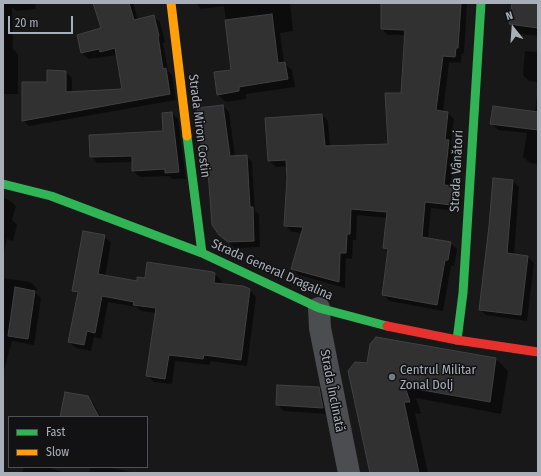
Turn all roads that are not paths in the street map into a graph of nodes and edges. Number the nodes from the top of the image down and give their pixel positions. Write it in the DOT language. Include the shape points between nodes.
graph roads {
  1 [pos="171,3"];
  2 [pos="481,3"];
  3 [pos="3,184"];
  4 [pos="202,253"];
  5 [pos="319,308"];
  6 [pos="457,340"];
  7 [pos="538,352"];
  8 [pos="348,473"];
  1 -- 4 [label="street, Strada Miron Costin"];
  2 -- 6 [label="street, Strada Vânători" via="463,293"];
  3 -- 4 [label="street, Strada General Dragalina" via="51,196"];
  4 -- 5 [label="street, Strada General Dragalina"];
  5 -- 6 [label="street, Strada General Dragalina" via="366,322"];
  5 -- 8 [label="street, Strada Înclinată" via="320,328"];
  6 -- 7 [label="street, Strada General Dragalina"];
}
